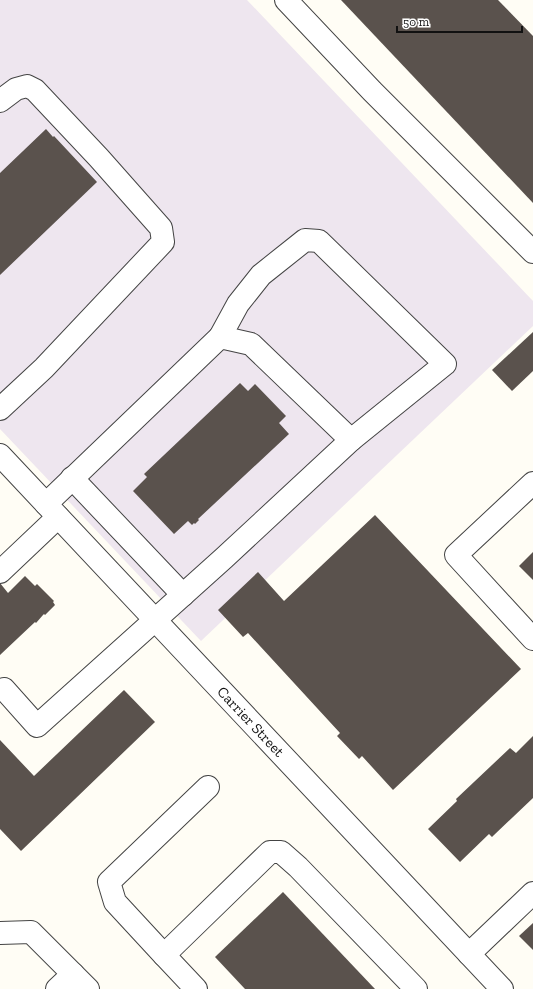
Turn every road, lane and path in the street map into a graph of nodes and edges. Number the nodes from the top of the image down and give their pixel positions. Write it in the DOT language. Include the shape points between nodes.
graph roads {
  1 [pos="286,0"];
  2 [pos="0,101"];
  3 [pos="533,252"];
  4 [pos="220,337"];
  5 [pos="3,398"];
  6 [pos="351,440"];
  7 [pos="0,455"];
  8 [pos="72,478"];
  9 [pos="533,483"];
  10 [pos="52,510"];
  11 [pos="0,572"];
  12 [pos="182,595"];
  13 [pos="155,620"];
  14 [pos="533,639"];
  15 [pos="4,689"];
  16 [pos="208,787"];
  17 [pos="533,893"];
  18 [pos="0,933"];
  19 [pos="164,954"];
  20 [pos="469,954"];
  21 [pos="80,982"];
  22 [pos="57,989"];
  23 [pos="196,989"];
  24 [pos="416,989"];
  25 [pos="502,989"];
  1 -- 3 [label="street" via="372,91"];
  2 -- 5 [label="street" via="16,89 27,86 34,90 161,228 163,242 44,368"];
  4 -- 6 [label="street" via="251,344"];
  4 -- 6 [label="street" via="238,304 261,275 305,240 319,241 445,364"];
  4 -- 8 [label="street"];
  6 -- 12 [label="street"];
  7 -- 10 [label="street, Carrier Street"];
  8 -- 10 [label="street"];
  8 -- 12 [label="street"];
  9 -- 14 [label="street" via="456,555"];
  10 -- 11 [label="street"];
  10 -- 13 [label="street, Carrier Street"];
  12 -- 13 [label="street"];
  13 -- 15 [label="street" via="37,726"];
  13 -- 20 [label="street, Carrier Street"];
  16 -- 19 [label="street" via="109,882 115,902"];
  17 -- 20 [label="street"];
  18 -- 21 [label="street" via="31,932"];
  19 -- 23 [label="street"];
  19 -- 24 [label="street" via="270,852 281,852"];
  20 -- 25 [label="street, Carrier Street"];
  21 -- 22 [label="street"];
}
